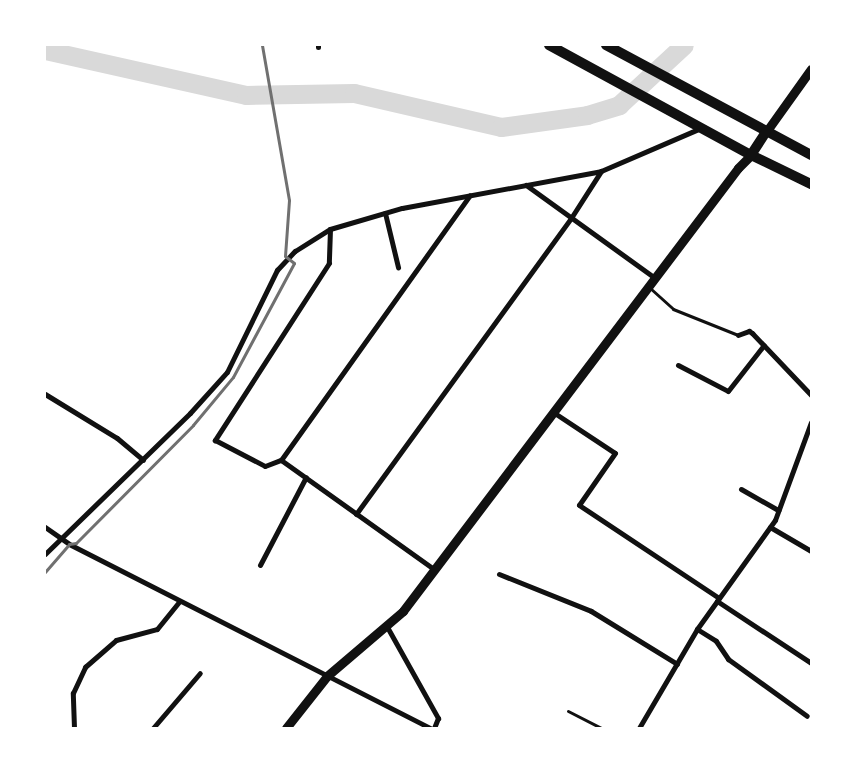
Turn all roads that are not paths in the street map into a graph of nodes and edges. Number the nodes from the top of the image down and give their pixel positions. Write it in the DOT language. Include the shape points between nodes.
graph roads {
  1 [pos="549,45"];
  2 [pos="606,45"];
  3 [pos="811,69"];
  4 [pos="702,128"];
  5 [pos="766,132"];
  6 [pos="811,154"];
  7 [pos="752,155"];
  8 [pos="601,171"];
  9 [pos="811,184"];
  10 [pos="526,185"];
  11 [pos="470,195"];
  12 [pos="385,213"];
  13 [pos="571,218"];
  14 [pos="330,229"];
  15 [pos="398,267"];
  16 [pos="654,278"];
  17 [pos="648,286"];
  18 [pos="738,335"];
  19 [pos="764,345"];
  20 [pos="678,366"];
  21 [pos="45,394"];
  22 [pos="811,395"];
  23 [pos="553,412"];
  24 [pos="811,422"];
  25 [pos="143,460"];
  26 [pos="281,460"];
  27 [pos="306,477"];
  28 [pos="741,489"];
  29 [pos="778,510"];
  30 [pos="356,514"];
  31 [pos="45,527"];
  32 [pos="770,527"];
  33 [pos="61,538"];
  34 [pos="811,551"];
  35 [pos="45,554"];
  36 [pos="260,565"];
  37 [pos="434,569"];
  38 [pos="499,574"];
  39 [pos="718,599"];
  40 [pos="180,601"];
  41 [pos="386,625"];
  42 [pos="697,628"];
  43 [pos="811,663"];
  44 [pos="677,664"];
  45 [pos="200,673"];
  46 [pos="327,676"];
  47 [pos="568,711"];
  48 [pos="807,716"];
  49 [pos="74,728"];
  50 [pos="153,728"];
  51 [pos="286,728"];
  52 [pos="430,728"];
  53 [pos="434,728"];
  54 [pos="601,728"];
  55 [pos="640,728"];
  1 -- 4 [label="highway"];
  2 -- 5 [label="highway"];
  3 -- 5 [label="main road"];
  4 -- 7 [label="highway"];
  4 -- 8 [label="street"];
  5 -- 6 [label="highway"];
  5 -- 7 [label="highway"];
  7 -- 9 [label="highway"];
  7 -- 16 [label="main road" via="738,168"];
  8 -- 10 [label="street"];
  8 -- 13 [label="street"];
  10 -- 11 [label="street"];
  10 -- 13 [label="street"];
  11 -- 12 [label="street"];
  11 -- 26 [label="street"];
  12 -- 14 [label="street"];
  12 -- 15 [label="street"];
  13 -- 16 [label="street"];
  13 -- 30 [label="street"];
  14 -- 25 [label="street" via="287,258 277,270 227,372"];
  14 -- 26 [label="street" via="329,264 215,440 258,464 265,466"];
  16 -- 17 [label="main road"];
  17 -- 18 [label="lane" via="673,309"];
  17 -- 23 [label="main road"];
  18 -- 19 [label="street" via="749,330"];
  19 -- 20 [label="street" via="728,391"];
  19 -- 22 [label="street"];
  21 -- 25 [label="street" via="117,438"];
  23 -- 37 [label="main road"];
  23 -- 39 [label="street" via="615,453 579,505"];
  24 -- 29 [label="street"];
  25 -- 33 [label="street"];
  26 -- 27 [label="street"];
  27 -- 30 [label="street"];
  27 -- 36 [label="street"];
  28 -- 29 [label="street"];
  29 -- 32 [label="street"];
  30 -- 37 [label="street"];
  31 -- 33 [label="street"];
  32 -- 34 [label="street"];
  32 -- 39 [label="street"];
  33 -- 35 [label="street"];
  33 -- 40 [label="street"];
  37 -- 41 [label="main road" via="403,611"];
  38 -- 44 [label="street" via="591,611"];
  39 -- 42 [label="street"];
  39 -- 43 [label="street"];
  40 -- 46 [label="street"];
  40 -- 49 [label="street" via="157,629 116,640 85,667 73,693"];
  41 -- 46 [label="main road"];
  41 -- 53 [label="street" via="438,718"];
  42 -- 44 [label="street"];
  42 -- 48 [label="street" via="716,641 728,659"];
  44 -- 55 [label="street"];
  45 -- 50 [label="street"];
  46 -- 51 [label="main road"];
  46 -- 52 [label="street"];
  47 -- 54 [label="lane"];
}
